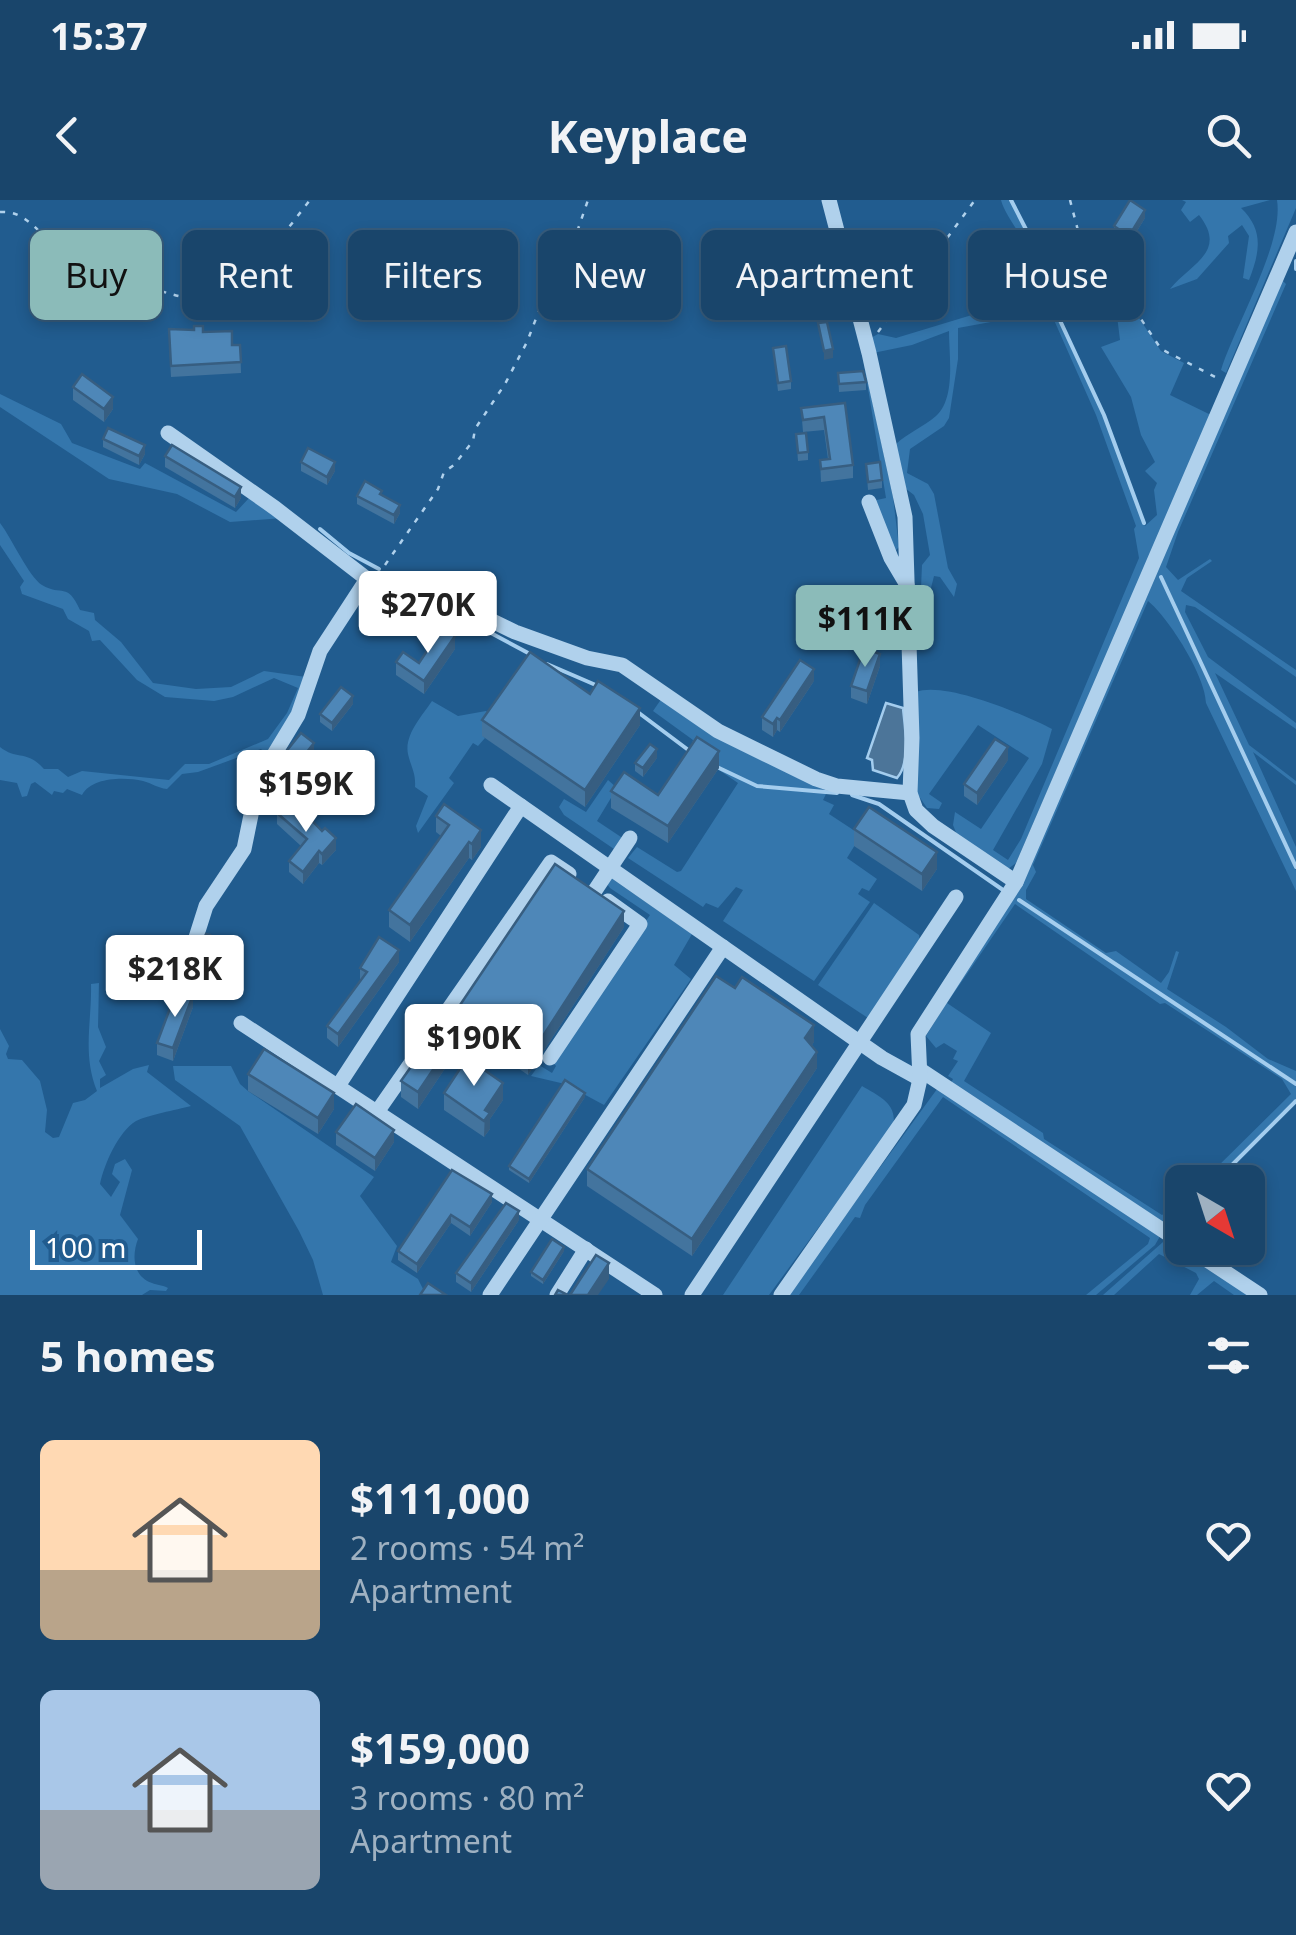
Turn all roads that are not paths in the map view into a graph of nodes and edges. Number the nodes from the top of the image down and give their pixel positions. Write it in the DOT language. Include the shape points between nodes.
graph roads {
  1 [pos="828,200"];
  2 [pos="1296,232"];
  3 [pos="168,434"];
  4 [pos="869,502"];
  5 [pos="372,578"];
  6 [pos="909,588"];
  7 [pos="490,785"];
  8 [pos="910,793"];
  9 [pos="520,806"];
  10 [pos="630,838"];
  11 [pos="610,868"];
  12 [pos="1016,882"];
  13 [pos="594,892"];
  14 [pos="956,897"];
  15 [pos="723,947"];
  16 [pos="179,991"];
  17 [pos="241,1022"];
  18 [pos="859,1043"];
  19 [pos="550,1058"];
  20 [pos="919,1074"];
  21 [pos="338,1086"];
  22 [pos="377,1112"];
  23 [pos="540,1219"];
  24 [pos="1165,1232"];
  25 [pos="586,1250"];
  26 [pos="1215,1265"];
  27 [pos="490,1295"];
  28 [pos="557,1295"];
  29 [pos="655,1295"];
  30 [pos="692,1295"];
  31 [pos="780,1295"];
  32 [pos="1260,1295"];
  1 -- 6 [label="street" via="905,517"];
  2 -- 12 [label="street"];
  3 -- 5 [label="street"];
  4 -- 6 [label="street"];
  5 -- 8 [label="street" via="408,580 514,632 622,665 718,731 816,779"];
  5 -- 16 [label="street" via="320,651 298,715 258,780 244,850 206,906"];
  6 -- 8 [label="street"];
  7 -- 9 [label="street"];
  8 -- 12 [label="street" via="933,826"];
  9 -- 11 [label="street"];
  9 -- 21 [label="street"];
  10 -- 11 [label="street"];
  11 -- 13 [label="street"];
  11 -- 15 [label="street"];
  12 -- 20 [label="street" via="918,1034"];
  13 -- 19 [label="street" via="640,924"];
  13 -- 22 [label="street" via="551,862"];
  14 -- 18 [label="street"];
  15 -- 18 [label="street"];
  15 -- 23 [label="street"];
  17 -- 21 [label="street"];
  18 -- 20 [label="street"];
  18 -- 30 [label="street"];
  20 -- 24 [label="street"];
  20 -- 31 [label="street" via="908,1116"];
  21 -- 22 [label="street"];
  22 -- 23 [label="street"];
  23 -- 25 [label="street"];
  23 -- 27 [label="street"];
  25 -- 28 [label="street"];
  25 -- 29 [label="street"];
  26 -- 32 [label="street"];
}
